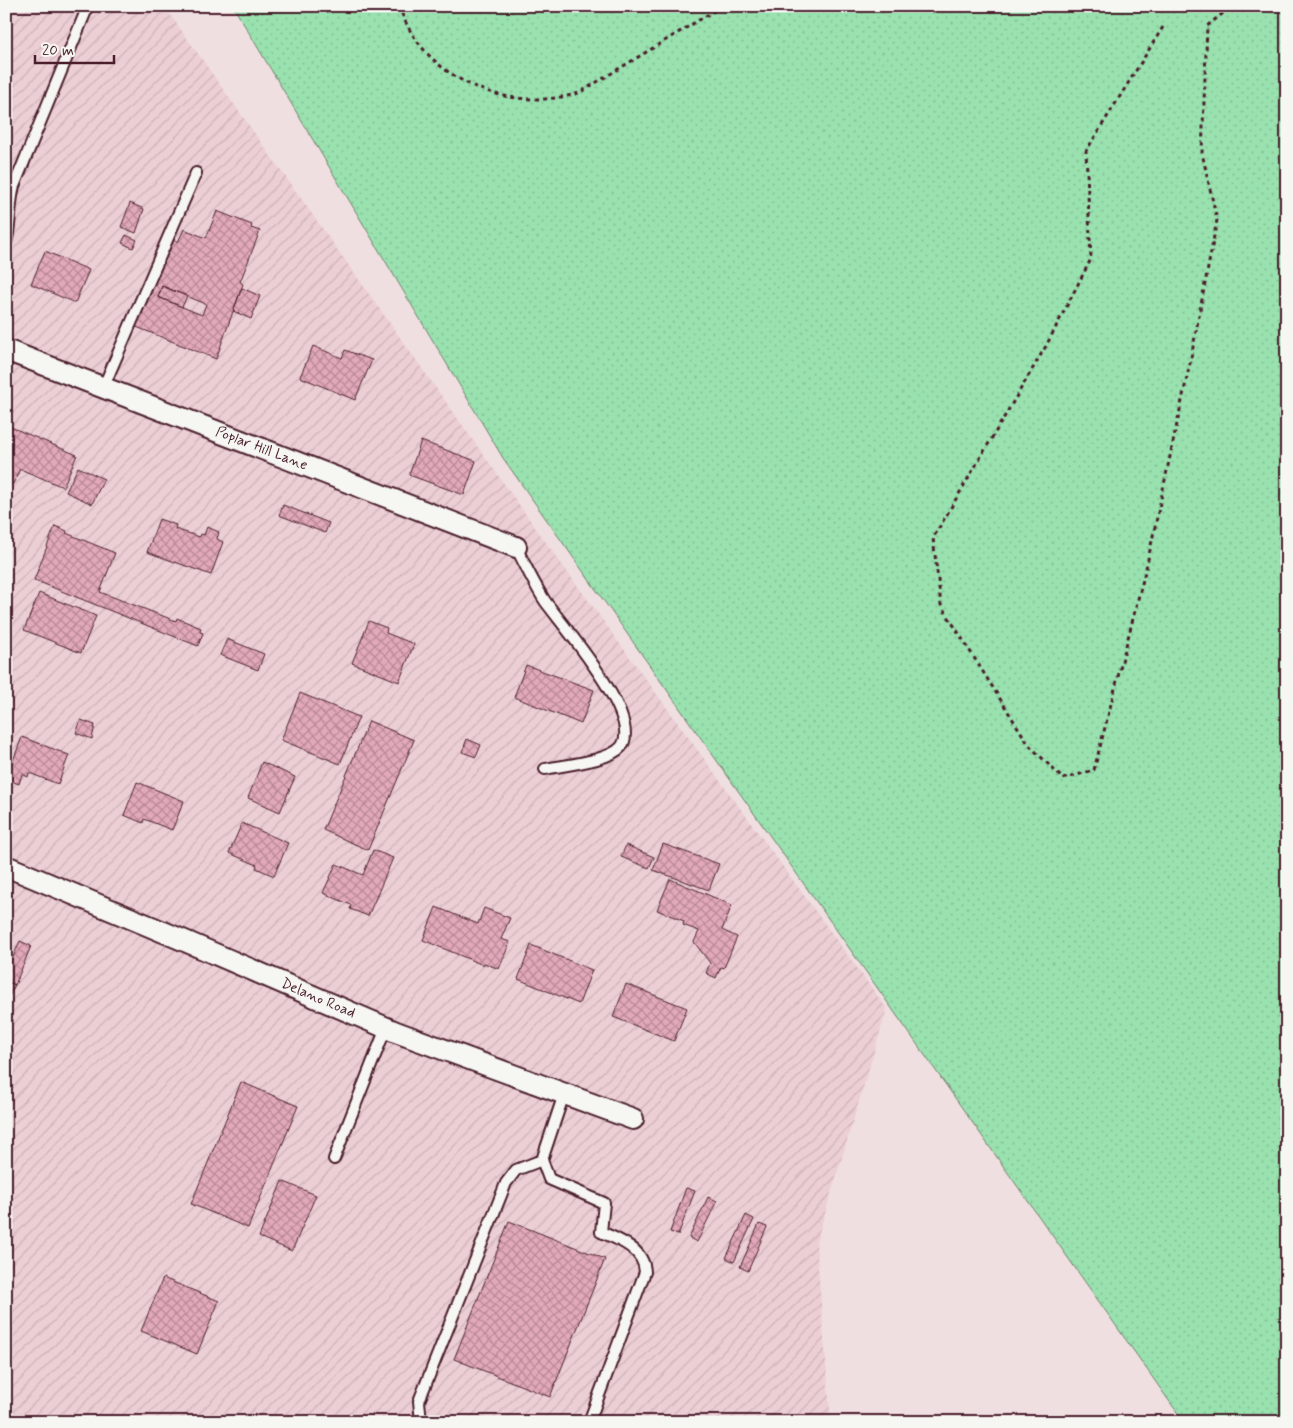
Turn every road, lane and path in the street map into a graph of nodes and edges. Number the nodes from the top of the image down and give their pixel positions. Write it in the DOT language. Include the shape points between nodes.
graph roads {
  1 [pos="88,6"];
  2 [pos="399,6"];
  3 [pos="722,6"];
  4 [pos="1232,6"];
  5 [pos="1163,27"];
  6 [pos="196,173"];
  7 [pos="6,243"];
  8 [pos="6,350"];
  9 [pos="103,388"];
  10 [pos="516,548"];
  11 [pos="545,769"];
  12 [pos="6,866"];
  13 [pos="386,1028"];
  14 [pos="564,1094"];
  15 [pos="633,1119"];
  16 [pos="334,1159"];
  17 [pos="542,1160"];
  18 [pos="421,1422"];
  19 [pos="589,1422"];
  1 -- 7 [label="lane" via="14,186"];
  2 -- 3 [label="path" via="414,36 443,70 485,91 542,100 579,93"];
  4 -- 5 [label="path" via="1207,26 1202,153 1217,220 1147,564 1094,770 1063,779 1029,745 942,605 933,538 1046,346 1091,259 1086,151"];
  6 -- 9 [label="lane"];
  8 -- 9 [label="street, Poplar Hill Lane"];
  9 -- 10 [label="street, Poplar Hill Lane"];
  10 -- 11 [label="lane" via="544,599 619,706 626,735 616,752"];
  12 -- 13 [label="street, Delano Road"];
  13 -- 14 [label="street, Delano Road"];
  13 -- 16 [label="lane"];
  14 -- 15 [label="street, Delano Road"];
  14 -- 17 [label="lane"];
  17 -- 18 [label="lane" via="516,1170 506,1183 419,1401"];
  17 -- 19 [label="lane" via="548,1179 604,1203 601,1232 637,1252 644,1262 645,1272"];
}
